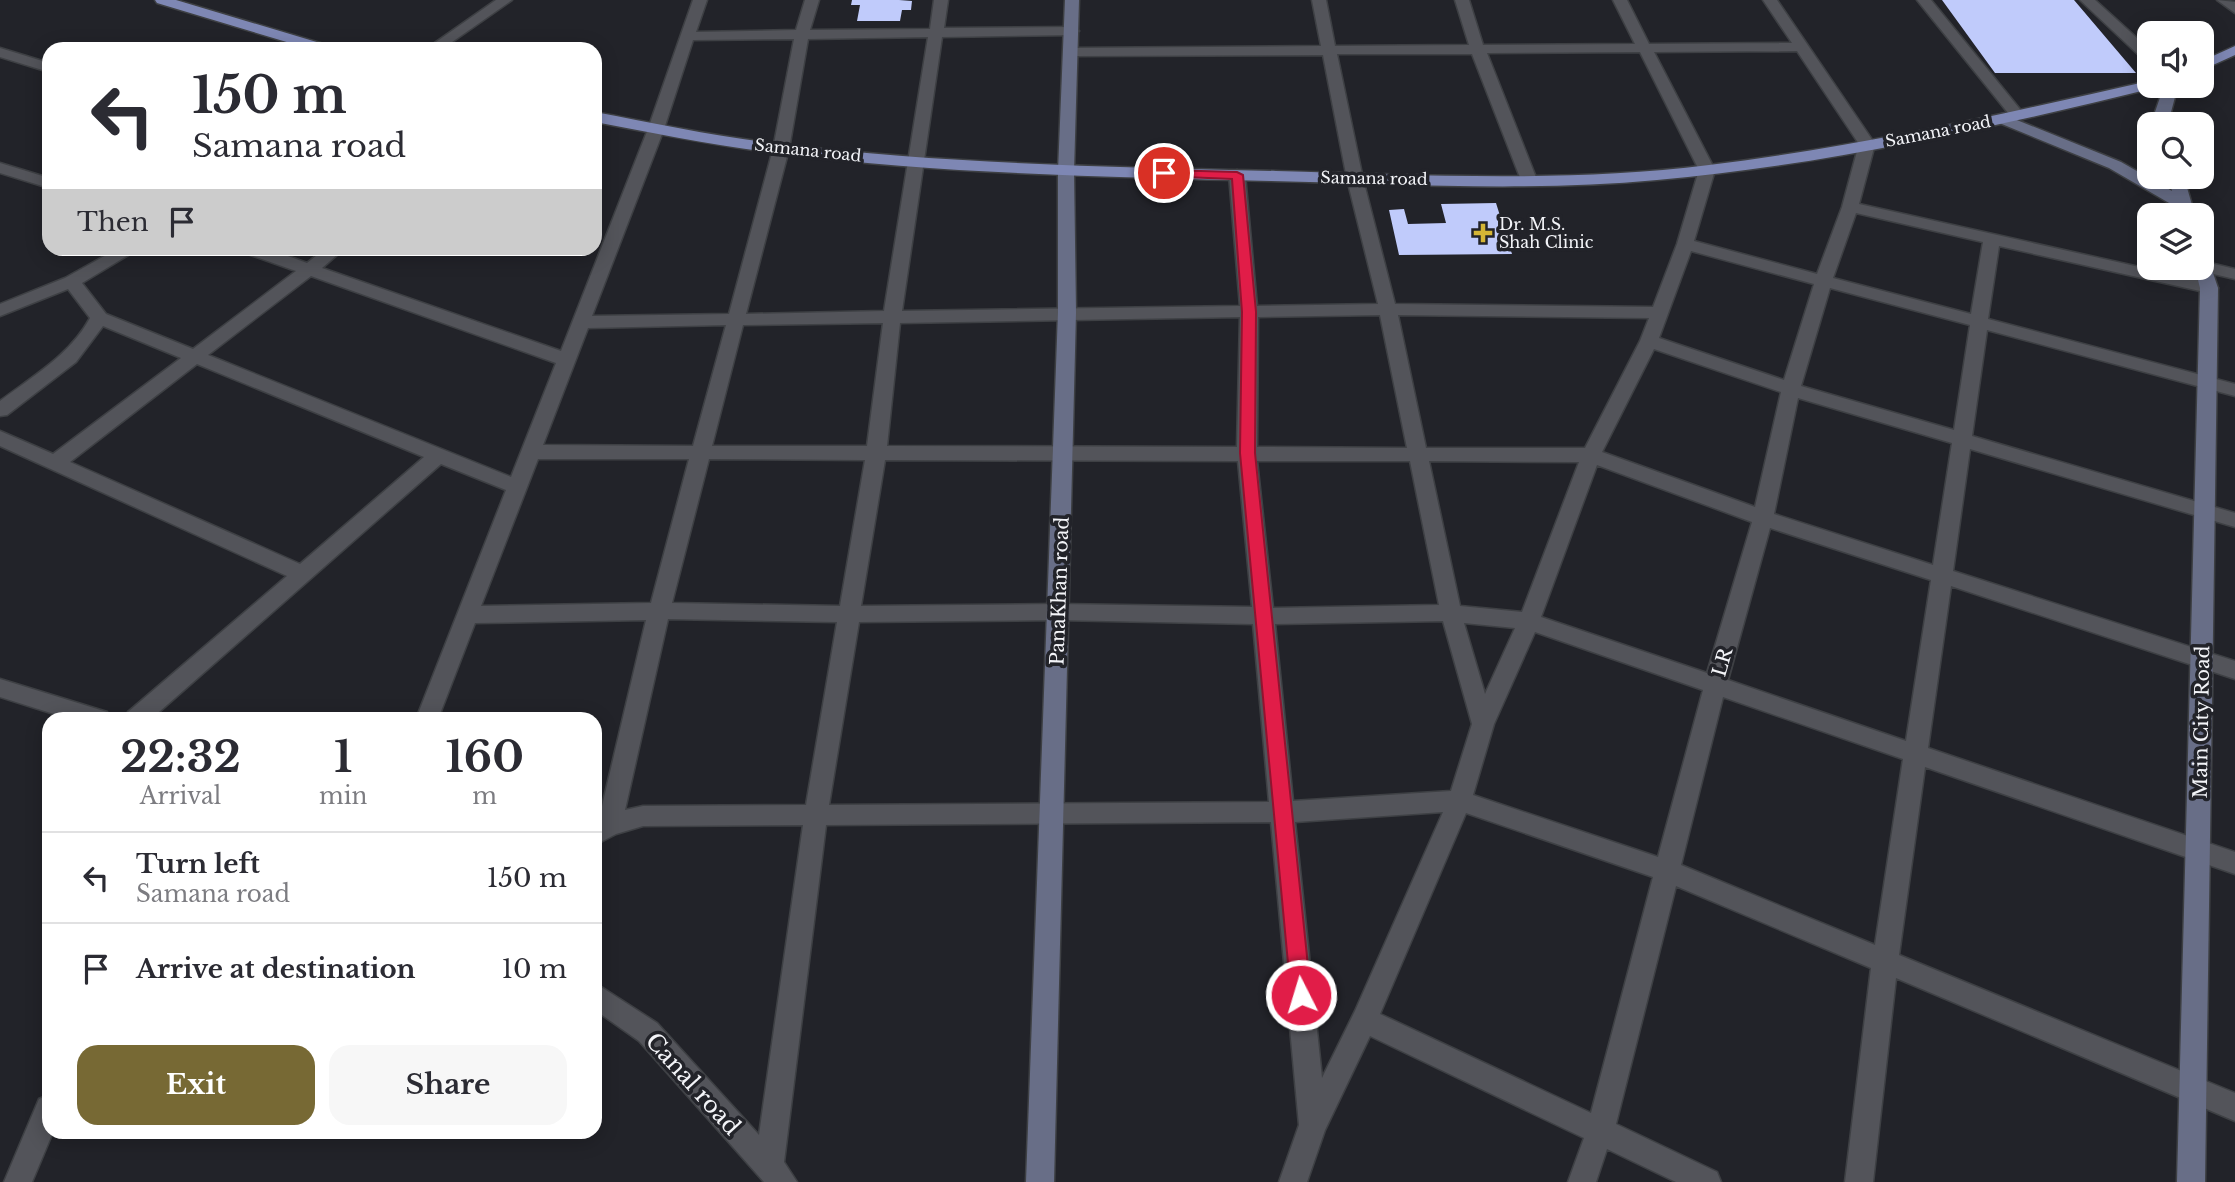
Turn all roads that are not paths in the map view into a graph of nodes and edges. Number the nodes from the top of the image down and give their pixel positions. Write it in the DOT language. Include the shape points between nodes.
graph roads {
  1 [pos="163,0"];
  2 [pos="505,0"];
  3 [pos="699,0"];
  4 [pos="812,0"];
  5 [pos="941,0"];
  6 [pos="1072,0"];
  7 [pos="1320,0"];
  8 [pos="1462,0"];
  9 [pos="1620,0"];
  10 [pos="1770,0"];
  11 [pos="1924,0"];
  12 [pos="2087,0"];
  13 [pos="2224,0"];
  14 [pos="2235,9"];
  15 [pos="1072,31"];
  16 [pos="936,32"];
  17 [pos="802,34"];
  18 [pos="687,36"];
  19 [pos="302,42"];
  20 [pos="443,42"];
  21 [pos="2137,46"];
  22 [pos="1802,47"];
  23 [pos="1643,49"];
  24 [pos="1478,50"];
  25 [pos="2235,50"];
  26 [pos="0,52"];
  27 [pos="1072,52"];
  28 [pos="1331,52"];
  29 [pos="2214,60"];
  30 [pos="42,66"];
  31 [pos="2137,88"];
  32 [pos="2018,116"];
  33 [pos="602,118"];
  34 [pos="2002,119"];
  35 [pos="656,129"];
  36 [pos="1867,144"];
  37 [pos="781,149"];
  38 [pos="915,161"];
  39 [pos="0,168"];
  40 [pos="1707,170"];
  41 [pos="1066,171"];
  42 [pos="1237,175"];
  43 [pos="1355,179"];
  44 [pos="1529,180"];
  45 [pos="42,181"];
  46 [pos="2175,203"];
  47 [pos="1850,207"];
  48 [pos="1991,240"];
  49 [pos="603,243"];
  50 [pos="1685,244"];
  51 [pos="118,256"];
  52 [pos="270,256"];
  53 [pos="327,256"];
  54 [pos="599,256"];
  55 [pos="2214,268"];
  56 [pos="309,270"];
  57 [pos="2235,274"];
  58 [pos="1824,279"];
  59 [pos="2207,280"];
  60 [pos="71,282"];
  61 [pos="2209,288"];
  62 [pos="1388,309"];
  63 [pos="0,310"];
  64 [pos="1249,312"];
  65 [pos="1068,313"];
  66 [pos="1658,313"];
  67 [pos="99,318"];
  68 [pos="735,318"];
  69 [pos="892,318"];
  70 [pos="1979,320"];
  71 [pos="581,322"];
  72 [pos="1649,341"];
  73 [pos="193,355"];
  74 [pos="567,360"];
  75 [pos="2207,382"];
  76 [pos="1791,389"];
  77 [pos="2235,390"];
  78 [pos="0,410"];
  79 [pos="0,438"];
  80 [pos="1962,439"];
  81 [pos="530,453"];
  82 [pos="701,453"];
  83 [pos="1063,453"];
  84 [pos="1247,453"];
  85 [pos="1417,453"];
  86 [pos="876,454"];
  87 [pos="1591,455"];
  88 [pos="438,456"];
  89 [pos="55,463"];
  90 [pos="517,487"];
  91 [pos="2204,512"];
  92 [pos="1763,518"];
  93 [pos="2235,520"];
  94 [pos="303,573"];
  95 [pos="1942,576"];
  96 [pos="660,611"];
  97 [pos="1058,612"];
  98 [pos="1451,613"];
  99 [pos="851,614"];
  100 [pos="467,615"];
  101 [pos="1265,616"];
  102 [pos="1529,621"];
  103 [pos="2202,660"];
  104 [pos="2235,670"];
  105 [pos="1715,685"];
  106 [pos="0,688"];
  107 [pos="77,712"];
  108 [pos="144,712"];
  109 [pos="430,712"];
  110 [pos="1483,724"];
  111 [pos="1916,753"];
  112 [pos="1460,802"];
  113 [pos="1052,811"];
  114 [pos="1283,812"];
  115 [pos="816,814"];
  116 [pos="603,830"];
  117 [pos="2198,851"];
  118 [pos="2235,863"];
  119 [pos="1667,871"];
  120 [pos="1885,962"];
  121 [pos="602,1000"];
  122 [pos="1364,1020"];
  123 [pos="2191,1089"];
  124 [pos="2235,1107"];
  125 [pos="42,1125"];
  126 [pos="1313,1125"];
  127 [pos="1600,1131"];
  128 [pos="776,1175"];
  129 [pos="18,1182"];
  130 [pos="1040,1182"];
  131 [pos="1293,1182"];
  132 [pos="1582,1182"];
  133 [pos="1707,1182"];
  134 [pos="1859,1182"];
  135 [pos="2191,1182"];
  1 -- 19 [label="main road"];
  2 -- 20 [label="street"];
  3 -- 18 [label="street"];
  4 -- 17 [label="street"];
  5 -- 16 [label="street"];
  6 -- 15 [label="street, PanaKhan road"];
  7 -- 28 [label="street"];
  8 -- 24 [label="street"];
  9 -- 23 [label="street"];
  10 -- 22 [label="street"];
  11 -- 32 [label="street"];
  12 -- 21 [label="street"];
  13 -- 14 [label="street"];
  15 -- 16 [label="street"];
  15 -- 27 [label="street, PanaKhan road"];
  16 -- 17 [label="street"];
  16 -- 38 [label="street"];
  17 -- 18 [label="street"];
  17 -- 37 [label="street"];
  18 -- 35 [label="street"];
  22 -- 23 [label="street"];
  22 -- 36 [label="street"];
  23 -- 24 [label="street"];
  23 -- 40 [label="street"];
  24 -- 28 [label="street"];
  24 -- 44 [label="street"];
  25 -- 29 [label="main road"];
  26 -- 30 [label="street"];
  27 -- 28 [label="street"];
  27 -- 41 [label="street, PanaKhan road"];
  28 -- 43 [label="street"];
  31 -- 32 [label="main road, Samana road"];
  32 -- 34 [label="main road, Samana road"];
  33 -- 35 [label="main road, Samana road"];
  34 -- 36 [label="main road, Samana road"];
  34 -- 46 [label="street" via="2115,165"];
  35 -- 37 [label="main road, Samana road"];
  35 -- 49 [label="street"];
  36 -- 40 [label="main road, Samana road"];
  36 -- 47 [label="street, LR"];
  37 -- 38 [label="main road, Samana road"];
  37 -- 68 [label="street"];
  38 -- 41 [label="main road, Samana road"];
  38 -- 69 [label="street"];
  39 -- 45 [label="street"];
  40 -- 44 [label="main road, Samana road"];
  40 -- 50 [label="street"];
  41 -- 42 [label="main road, Samana road"];
  41 -- 65 [label="street, PanaKhan road"];
  42 -- 43 [label="main road, Samana road"];
  42 -- 64 [label="street"];
  43 -- 44 [label="main road, Samana road"];
  43 -- 62 [label="street"];
  47 -- 48 [label="street"];
  47 -- 58 [label="street, LR"];
  48 -- 61 [label="street"];
  48 -- 70 [label="street"];
  50 -- 58 [label="street"];
  50 -- 66 [label="street"];
  51 -- 60 [label="street"];
  52 -- 56 [label="street"];
  53 -- 56 [label="street"];
  54 -- 71 [label="street"];
  55 -- 57 [label="street"];
  56 -- 73 [label="street"];
  56 -- 74 [label="street"];
  58 -- 70 [label="street"];
  58 -- 76 [label="street, LR"];
  59 -- 61 [label="street, Main City Road"];
  60 -- 63 [label="street"];
  60 -- 67 [label="street"];
  61 -- 75 [label="street, Main City Road"];
  62 -- 64 [label="street"];
  62 -- 66 [label="street"];
  62 -- 85 [label="street"];
  64 -- 65 [label="street"];
  64 -- 84 [label="street"];
  65 -- 69 [label="street"];
  65 -- 83 [label="street, PanaKhan road"];
  66 -- 72 [label="street"];
  67 -- 73 [label="street"];
  67 -- 78 [label="street" via="92,334 70,355"];
  68 -- 69 [label="street"];
  68 -- 71 [label="street"];
  68 -- 82 [label="street"];
  69 -- 86 [label="street"];
  70 -- 75 [label="street"];
  70 -- 80 [label="street"];
  71 -- 74 [label="street"];
  72 -- 76 [label="street"];
  72 -- 87 [label="street"];
  73 -- 88 [label="street"];
  73 -- 89 [label="street"];
  74 -- 81 [label="street"];
  75 -- 77 [label="street"];
  75 -- 91 [label="street, Main City Road"];
  76 -- 80 [label="street"];
  76 -- 92 [label="street, LR"];
  79 -- 89 [label="street"];
  80 -- 91 [label="street"];
  80 -- 95 [label="street"];
  81 -- 82 [label="street"];
  81 -- 90 [label="street"];
  82 -- 86 [label="street"];
  82 -- 96 [label="street"];
  83 -- 84 [label="street"];
  83 -- 86 [label="street"];
  83 -- 97 [label="street, PanaKhan road"];
  84 -- 85 [label="street"];
  84 -- 101 [label="street"];
  85 -- 87 [label="street"];
  85 -- 98 [label="street"];
  86 -- 99 [label="street"];
  87 -- 92 [label="street"];
  87 -- 102 [label="street"];
  88 -- 90 [label="street"];
  88 -- 94 [label="street"];
  89 -- 94 [label="street"];
  90 -- 100 [label="street"];
  91 -- 93 [label="street"];
  91 -- 103 [label="street, Main City Road"];
  92 -- 95 [label="street"];
  92 -- 105 [label="street, LR"];
  94 -- 108 [label="street"];
  95 -- 103 [label="street"];
  95 -- 111 [label="street"];
  96 -- 99 [label="street"];
  96 -- 100 [label="street"];
  96 -- 116 [label="street"];
  97 -- 99 [label="street"];
  97 -- 101 [label="street"];
  97 -- 113 [label="street, PanaKhan road"];
  98 -- 101 [label="street"];
  98 -- 102 [label="street"];
  98 -- 110 [label="street"];
  99 -- 115 [label="street"];
  100 -- 109 [label="street"];
  101 -- 114 [label="street"];
  102 -- 105 [label="street"];
  102 -- 110 [label="street"];
  103 -- 104 [label="street"];
  103 -- 117 [label="street, Main City Road"];
  105 -- 111 [label="street"];
  105 -- 119 [label="street, LR"];
  106 -- 107 [label="street"];
  110 -- 112 [label="street"];
  111 -- 117 [label="street"];
  111 -- 120 [label="street"];
  112 -- 114 [label="street"];
  112 -- 119 [label="street"];
  112 -- 122 [label="street"];
  113 -- 114 [label="street"];
  113 -- 115 [label="street"];
  113 -- 130 [label="street, PanaKhan road"];
  114 -- 126 [label="street"];
  115 -- 116 [label="street" via="642,816"];
  115 -- 128 [label="street"];
  117 -- 118 [label="street"];
  117 -- 123 [label="street, Main City Road"];
  119 -- 120 [label="street"];
  119 -- 127 [label="street, LR"];
  120 -- 123 [label="street"];
  120 -- 134 [label="street"];
  121 -- 128 [label="street, Canal road" via="648,1032"];
  122 -- 126 [label="street"];
  122 -- 127 [label="street"];
  123 -- 124 [label="street"];
  123 -- 135 [label="street, Main City Road"];
  125 -- 129 [label="street"];
  126 -- 131 [label="street"];
  127 -- 132 [label="street, LR"];
  127 -- 133 [label="street"];
}
